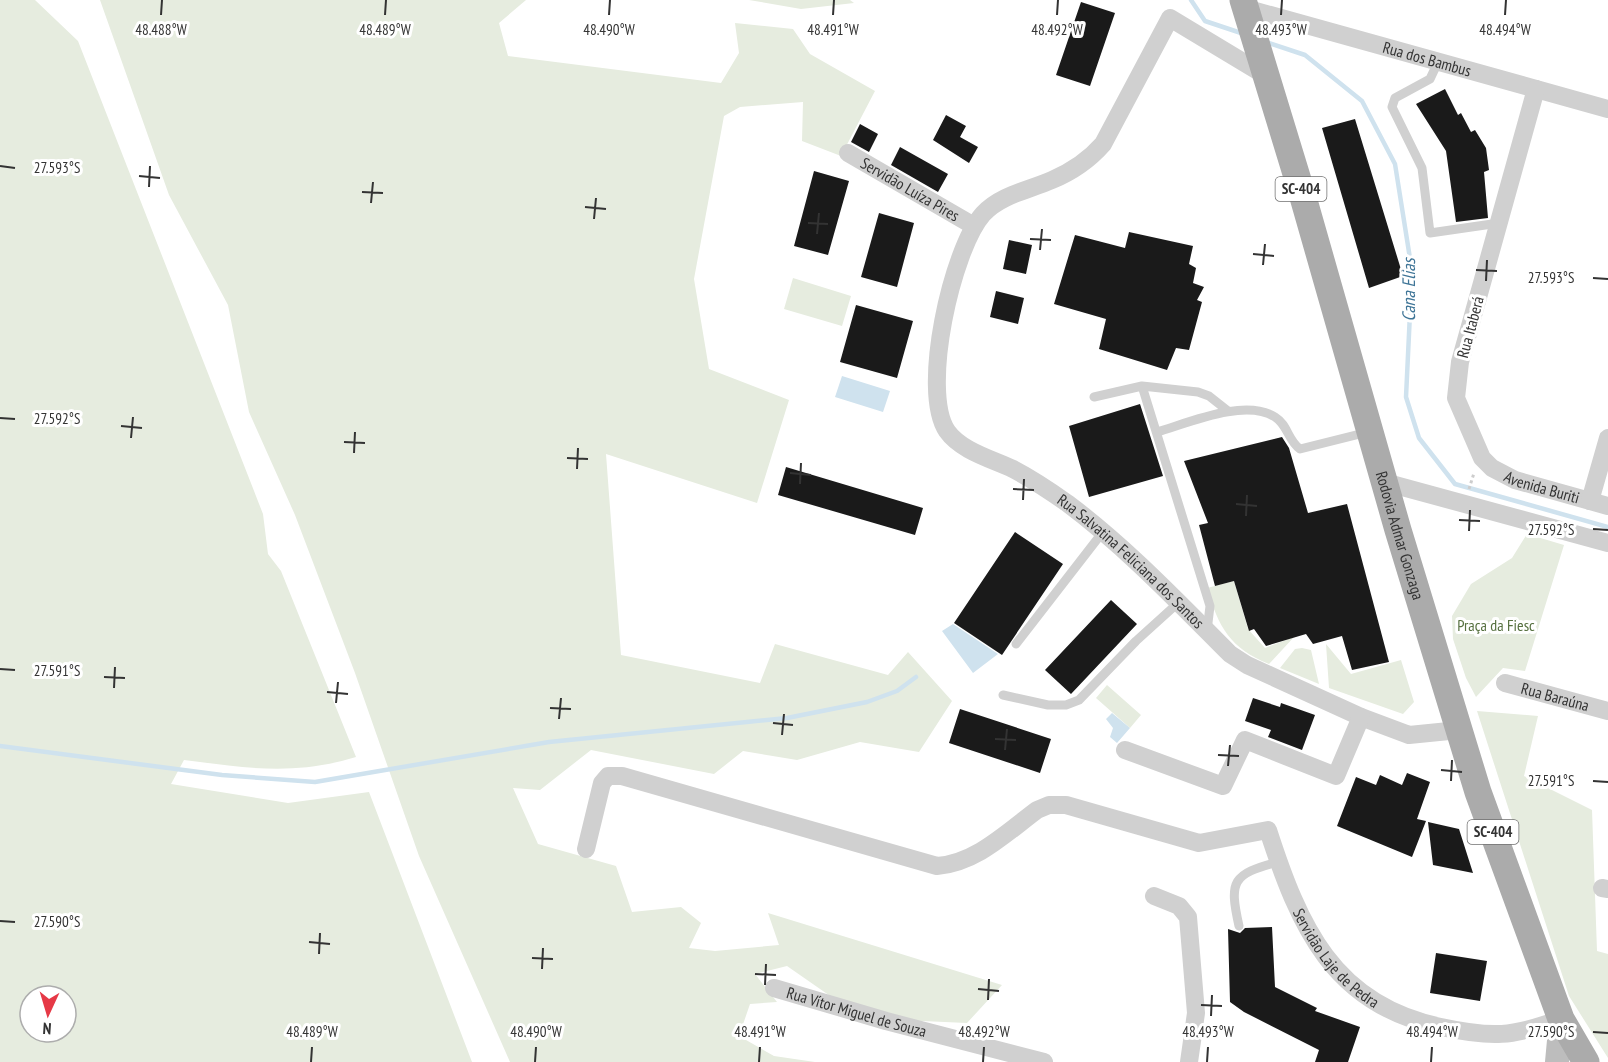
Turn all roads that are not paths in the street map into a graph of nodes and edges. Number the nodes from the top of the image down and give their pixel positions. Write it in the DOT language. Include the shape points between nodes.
graph roads {
  1 [pos="1244,4"];
  2 [pos="1261,57"];
  3 [pos="1438,62"];
  4 [pos="1536,89"];
  5 [pos="1608,109"];
  6 [pos="848,153"];
  7 [pos="1499,223"];
  8 [pos="974,226"];
  9 [pos="1142,386"];
  10 [pos="1094,397"];
  11 [pos="1228,411"];
  12 [pos="1369,431"];
  13 [pos="1157,432"];
  14 [pos="1608,438"];
  15 [pos="1482,458"];
  16 [pos="1384,482"];
  17 [pos="1599,503"];
  18 [pos="1101,533"];
  19 [pos="1608,543"];
  20 [pos="1178,603"];
  21 [pos="1207,631"];
  22 [pos="1016,644"];
  23 [pos="1505,683"];
  24 [pos="1003,695"];
  25 [pos="1608,711"];
  26 [pos="1360,717"];
  27 [pos="1459,730"];
  28 [pos="1125,750"];
  29 [pos="586,849"];
  30 [pos="1278,862"];
  31 [pos="1154,896"];
  32 [pos="1239,926"];
  33 [pos="774,988"];
  34 [pos="1561,1019"];
  35 [pos="1044,1062"];
  36 [pos="1189,1062"];
  37 [pos="1557,1062"];
  38 [pos="1586,1062"];
  1 -- 2 [label="main road, Rodovia Admar Gonzaga / SC-404"];
  1 -- 3 [label="street, Rua dos Bambus"];
  2 -- 8 [label="street, Rua Salvatina Feliciana dos Santos" via="1170,18 1103,144 1092,156 1053,180 994,204"];
  2 -- 12 [label="main road, Rodovia Admar Gonzaga / SC-404"];
  3 -- 4 [label="street, Rua dos Bambus"];
  3 -- 7 [label="lane" via="1430,80 1395,98 1392,107 1422,168 1430,233"];
  4 -- 5 [label="street, Rua dos Bambus"];
  4 -- 7 [label="street, Rua Itaberá"];
  6 -- 8 [label="street, Servidão Luíza Pires"];
  7 -- 15 [label="street, Rua Itaberá" via="1456,383 1458,409"];
  8 -- 18 [label="street, Rua Salvatina Feliciana dos Santos" via="953,280 938,356 941,417 958,442 1041,486"];
  9 -- 10 [label="lane"];
  9 -- 11 [label="lane" via="1198,392"];
  9 -- 13 [label="lane"];
  11 -- 12 [label="lane" via="1261,411 1274,416 1284,423 1300,449"];
  11 -- 13 [label="lane"];
  12 -- 16 [label="main road, Rodovia Admar Gonzaga / SC-404"];
  13 -- 21 [label="lane" via="1210,606"];
  14 -- 17 [label="street"];
  15 -- 17 [label="street, Avenida Buriti" via="1515,480"];
  16 -- 19 [label="street"];
  16 -- 27 [label="main road, Rodovia Admar Gonzaga / SC-404"];
  18 -- 20 [label="street, Rua Salvatina Feliciana dos Santos"];
  18 -- 22 [label="lane"];
  20 -- 21 [label="street, Rua Salvatina Feliciana dos Santos"];
  20 -- 24 [label="lane" via="1079,700 1048,705"];
  21 -- 26 [label="street, Rua Salvatina Feliciana dos Santos" via="1247,666"];
  23 -- 25 [label="street, Rua Baraúna"];
  26 -- 27 [label="street, Rua Salvatina Feliciana dos Santos" via="1409,735"];
  26 -- 28 [label="street" via="1336,776 1245,740 1223,786"];
  27 -- 34 [label="main road, Rodovia Admar Gonzaga / SC-404"];
  29 -- 30 [label="street, Servidão Laje de Pedra" via="602,783 608,776 622,776 937,866 955,865 972,858 1049,804 1066,805 1199,843 1268,830"];
  30 -- 32 [label="lane" via="1246,872 1237,882 1233,897"];
  30 -- 34 [label="street, Servidão Laje de Pedra" via="1297,913 1314,943 1358,991 1391,1012 1413,1022 1478,1035 1526,1032"];
  31 -- 36 [label="street" via="1179,906 1188,917 1197,1013"];
  33 -- 35 [label="street, Rua Vítor Miguel de Souza"];
  34 -- 37 [label="main road"];
  34 -- 38 [label="main road, Rodovia Admar Gonzaga / SC-404"];
}
